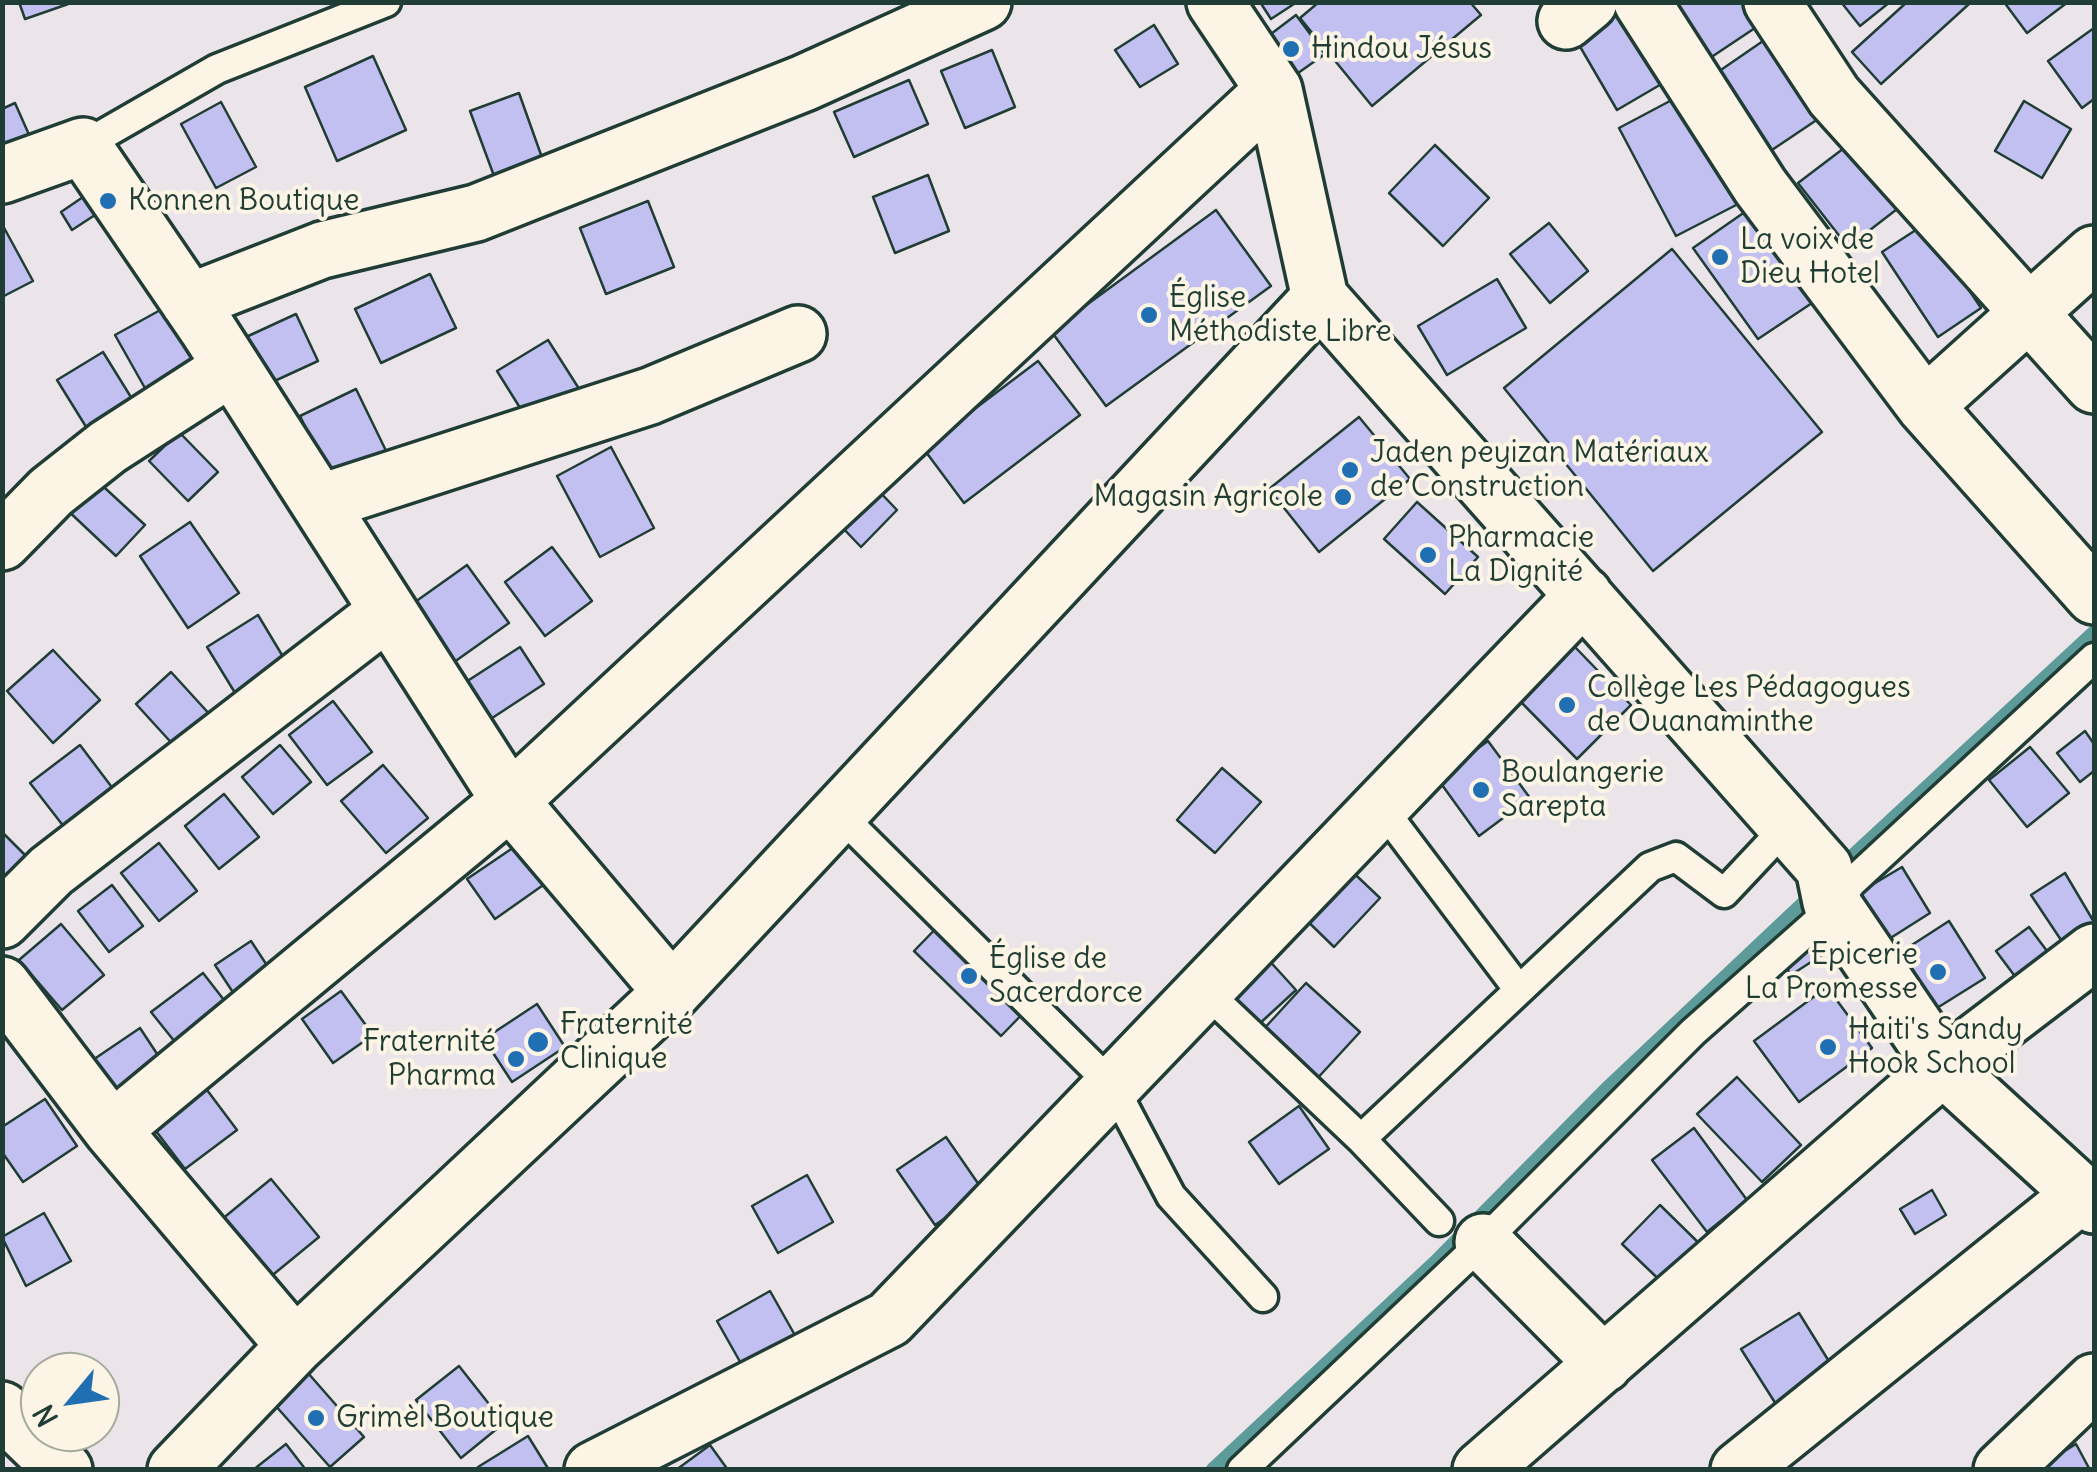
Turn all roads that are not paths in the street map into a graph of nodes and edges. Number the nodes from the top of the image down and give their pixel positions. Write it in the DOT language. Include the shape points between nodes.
graph roads {
  1 [pos="386,2"];
  2 [pos="983,2"];
  3 [pos="1215,2"];
  4 [pos="1642,2"];
  5 [pos="1772,2"];
  6 [pos="1274,90"];
  7 [pos="83,146"];
  8 [pos="2,175"];
  9 [pos="2094,254"];
  10 [pos="1320,298"];
  11 [pos="189,302"];
  12 [pos="2029,313"];
  13 [pos="798,334"];
  14 [pos="232,367"];
  15 [pos="2094,385"];
  16 [pos="1925,406"];
  17 [pos="319,503"];
  18 [pos="2,542"];
  19 [pos="1584,595"];
  20 [pos="2094,596"];
  21 [pos="388,611"];
  22 [pos="2094,658"];
  23 [pos="510,802"];
  24 [pos="1381,807"];
  25 [pos="837,812"];
  26 [pos="1787,826"];
  27 [pos="1830,892"];
  28 [pos="2,920"];
  29 [pos="2094,952"];
  30 [pos="2,985"];
  31 [pos="1205,990"];
  32 [pos="1519,990"];
  33 [pos="672,992"];
  34 [pos="1943,1067"];
  35 [pos="1113,1086"];
  36 [pos="112,1130"];
  37 [pos="1362,1139"];
  38 [pos="2088,1200"];
  39 [pos="1461,1231"];
  40 [pos="1263,1296"];
  41 [pos="295,1346"];
  42 [pos="1604,1364"];
  43 [pos="2094,1382"];
  44 [pos="2,1410"];
  45 [pos="609,1466"];
  46 [pos="1486,1468"];
  47 [pos="64,1470"];
  48 [pos="176,1470"];
  49 [pos="1242,1470"];
  50 [pos="1740,1470"];
  51 [pos="2002,1470"];
  1 -- 7 [label="lane" via="218,69"];
  2 -- 11 [label="street" via="804,83 476,213 322,250"];
  3 -- 6 [label="street"];
  4 -- 16 [label="street" via="1760,186"];
  5 -- 12 [label="street" via="1834,96"];
  6 -- 10 [label="street"];
  6 -- 23 [label="street"];
  7 -- 8 [label="street"];
  7 -- 11 [label="street"];
  9 -- 12 [label="street"];
  10 -- 19 [label="street"];
  10 -- 25 [label="street"];
  11 -- 14 [label="street"];
  12 -- 15 [label="street"];
  12 -- 16 [label="street"];
  13 -- 17 [label="street" via="650,396"];
  14 -- 17 [label="street"];
  14 -- 18 [label="street" via="108,447 50,492"];
  16 -- 20 [label="street"];
  17 -- 21 [label="street"];
  19 -- 24 [label="street"];
  19 -- 26 [label="street"];
  21 -- 23 [label="street"];
  21 -- 28 [label="street" via="51,871"];
  22 -- 27 [label="lane" via="1850,884"];
  23 -- 33 [label="street"];
  23 -- 36 [label="street"];
  24 -- 31 [label="street"];
  24 -- 32 [label="lane"];
  25 -- 33 [label="street"];
  25 -- 35 [label="lane"];
  26 -- 27 [label="street"];
  26 -- 32 [label="lane" via="1724,893 1676,857 1650,867"];
  27 -- 34 [label="street"];
  27 -- 39 [label="lane" via="1692,1032"];
  29 -- 34 [label="street"];
  30 -- 36 [label="street"];
  31 -- 35 [label="street"];
  31 -- 37 [label="lane"];
  32 -- 37 [label="lane"];
  33 -- 41 [label="street"];
  34 -- 38 [label="street"];
  34 -- 42 [label="street"];
  35 -- 40 [label="lane" via="1171,1196"];
  35 -- 45 [label="street" via="890,1319"];
  36 -- 41 [label="street"];
  37 -- 39 [label="lane"];
  38 -- 50 [label="street"];
  39 -- 42 [label="street"];
  39 -- 49 [label="lane"];
  41 -- 48 [label="street"];
  42 -- 46 [label="street"];
  43 -- 51 [label="street"];
  44 -- 47 [label="street"];
}
